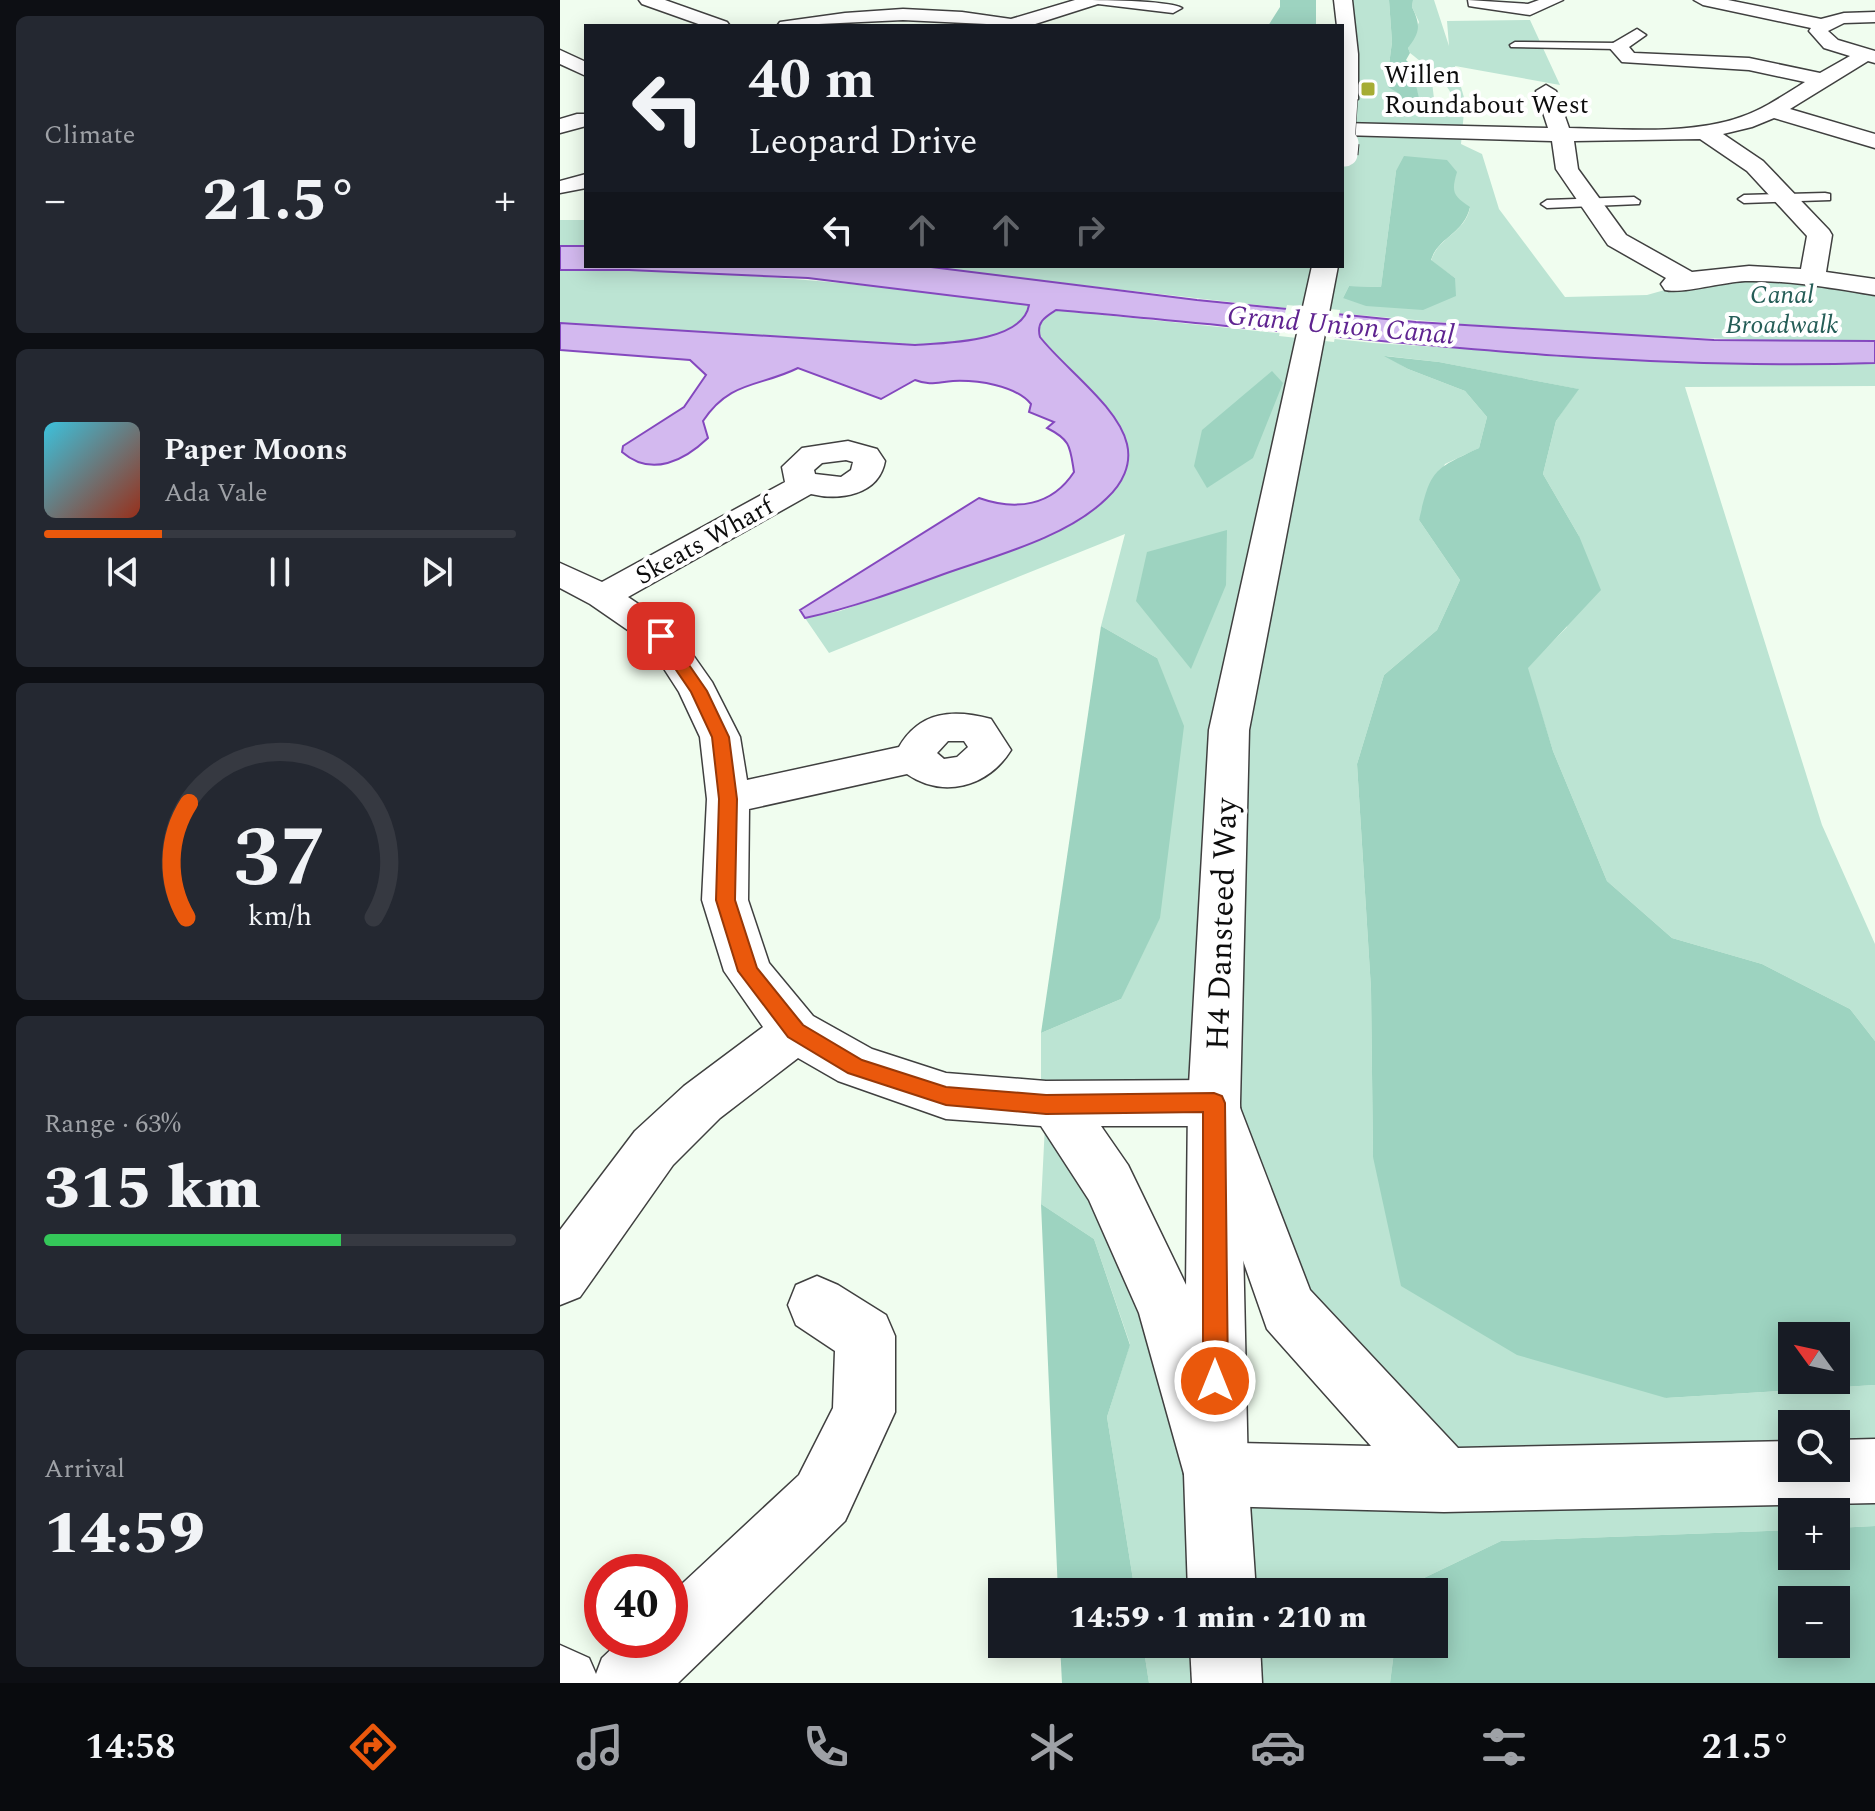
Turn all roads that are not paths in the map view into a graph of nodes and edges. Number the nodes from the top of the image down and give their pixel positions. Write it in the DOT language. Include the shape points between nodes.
graph roads {
  1 [pos="648,0"];
  2 [pos="1093,0"];
  3 [pos="1103,0"];
  4 [pos="1343,0"];
  5 [pos="1554,0"];
  6 [pos="1703,0"];
  7 [pos="1475,2"];
  8 [pos="1173,8"];
  9 [pos="1875,17"];
  10 [pos="715,24"];
  11 [pos="800,24"];
  12 [pos="1010,24"];
  13 [pos="1019,24"];
  14 [pos="1822,25"];
  15 [pos="1637,35"];
  16 [pos="1515,45"];
  17 [pos="1617,46"];
  18 [pos="560,56"];
  19 [pos="1870,56"];
  20 [pos="584,69"];
  21 [pos="584,77"];
  22 [pos="1823,80"];
  23 [pos="560,82"];
  24 [pos="1546,91"];
  25 [pos="560,97"];
  26 [pos="1772,111"];
  27 [pos="569,126"];
  28 [pos="1344,129"];
  29 [pos="1705,132"];
  30 [pos="1560,135"];
  31 [pos="1875,141"];
  32 [pos="1344,162"];
  33 [pos="1825,197"];
  34 [pos="1785,198"];
  35 [pos="1744,199"];
  36 [pos="1634,201"];
  37 [pos="1591,203"];
  38 [pos="1547,204"];
  39 [pos="1323,275"];
  40 [pos="1812,277"];
  41 [pos="1875,287"];
  42 [pos="805,484"];
  43 [pos="560,574"];
  44 [pos="603,596"];
  45 [pos="914,758"];
  46 [pos="728,799"];
  47 [pos="795,1031"];
  48 [pos="1214,1103"];
  49 [pos="1055,1104"];
  50 [pos="560,1277"];
  51 [pos="817,1305"];
  52 [pos="1875,1471"];
  53 [pos="1216,1474"];
  54 [pos="1444,1480"];
  55 [pos="1221,1578"];
  56 [pos="1226,1658"];
  57 [pos="627,1683"];
  58 [pos="1227,1683"];
  1 -- 10 [label="street"];
  2 -- 13 [label="street"];
  3 -- 8 [label="street"];
  4 -- 32 [label="street, bridge" via="1349,54"];
  5 -- 7 [label="street" via="1530,10"];
  6 -- 14 [label="street"];
  9 -- 14 [label="street"];
  11 -- 12 [label="street" via="927,14"];
  14 -- 19 [label="street" via="1818,31 1823,40"];
  15 -- 17 [label="street"];
  16 -- 17 [label="lane"];
  17 -- 22 [label="street" via="1629,58 1749,64"];
  18 -- 20 [label="street"];
  19 -- 22 [label="street"];
  21 -- 23 [label="street"];
  22 -- 26 [label="street"];
  24 -- 30 [label="street"];
  25 -- 27 [label="street"];
  26 -- 29 [label="street"];
  26 -- 31 [label="street"];
  28 -- 30 [label="street"];
  29 -- 30 [label="street"];
  29 -- 34 [label="street" via="1755,166"];
  30 -- 37 [label="street" via="1567,169"];
  33 -- 34 [label="lane"];
  34 -- 35 [label="lane"];
  34 -- 40 [label="street" via="1820,235"];
  36 -- 37 [label="lane"];
  37 -- 38 [label="lane"];
  37 -- 40 [label="street" via="1617,240 1681,282 1718,275"];
  39 -- 48 [label="street, H4 Dansteed Way" via="1229,730"];
  40 -- 41 [label="street"];
  42 -- 44 [label="street, Skeats Wharf"];
  43 -- 44 [label="street"];
  44 -- 46 [label="street" via="661,636 698,691 720,737"];
  45 -- 46 [label="street"];
  46 -- 47 [label="street" via="725,900 748,971"];
  47 -- 49 [label="street" via="856,1066 946,1096"];
  47 -- 50 [label="street" via="702,1102 654,1148"];
  48 -- 49 [label="street"];
  48 -- 53 [label="street, H4 Dansteed Way"];
  48 -- 54 [label="street" via="1288,1309"];
  49 -- 53 [label="street" via="1109,1183 1168,1311"];
  51 -- 57 [label="street" via="865,1336 864,1412 822,1498"];
  52 -- 54 [label="street"];
  53 -- 54 [label="street"];
  53 -- 55 [label="street, H4 Dansteed Way"];
  56 -- 58 [label="street"];
}
